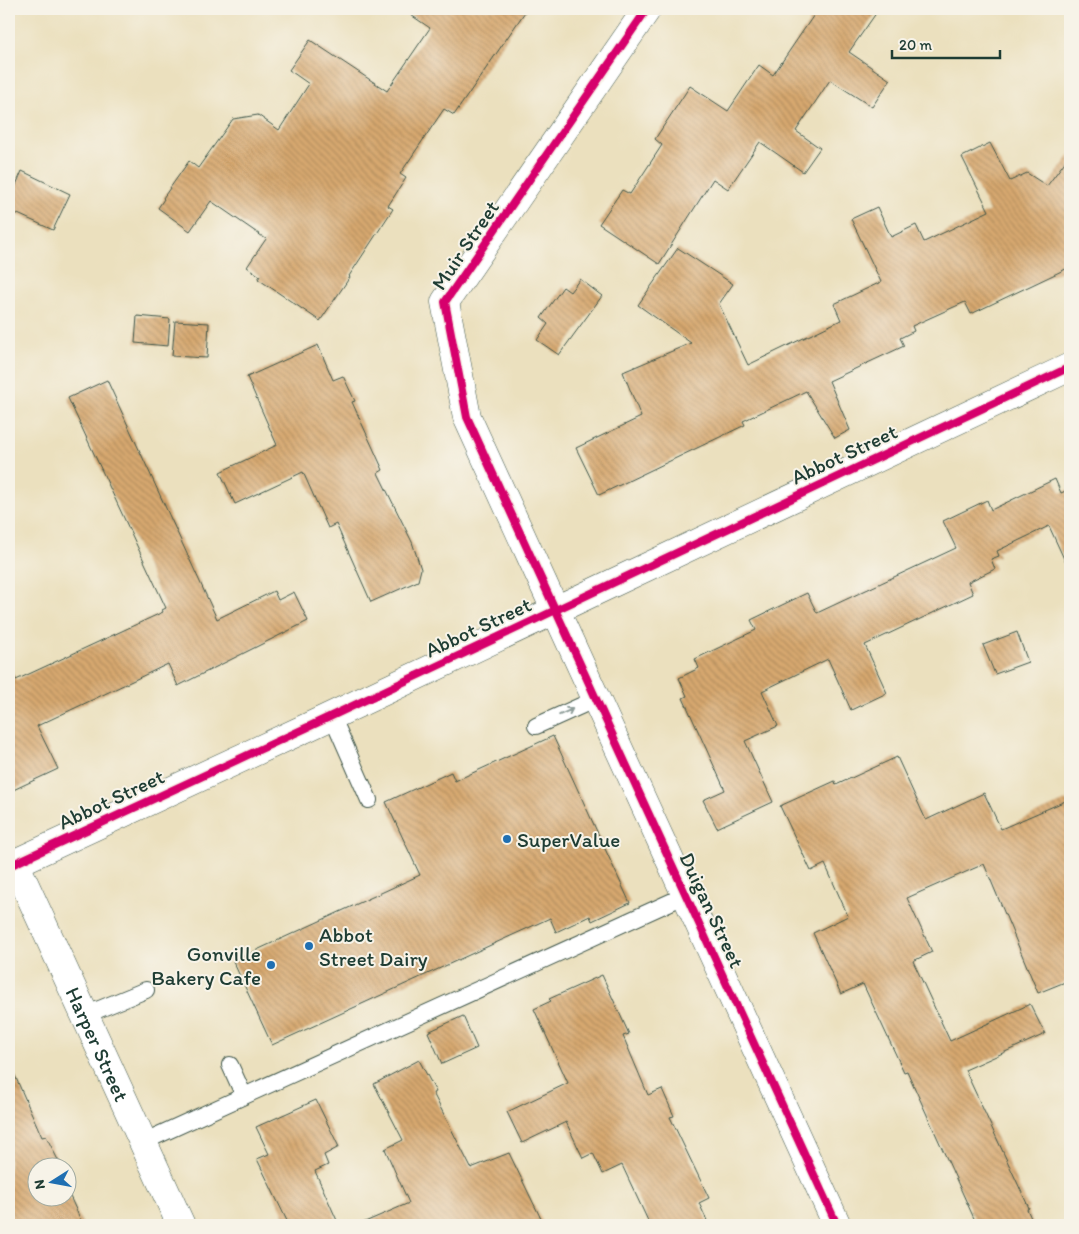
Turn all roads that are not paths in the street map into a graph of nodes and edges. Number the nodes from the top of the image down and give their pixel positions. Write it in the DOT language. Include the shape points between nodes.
graph roads {
  1 [pos="647,9"];
  2 [pos="1070,367"];
  3 [pos="556,610"];
  4 [pos="596,698"];
  5 [pos="332,716"];
  6 [pos="536,726"];
  7 [pos="369,800"];
  8 [pos="12,865"];
  9 [pos="686,895"];
  10 [pos="146,990"];
  11 [pos="85,1016"];
  12 [pos="230,1065"];
  13 [pos="244,1096"];
  14 [pos="143,1142"];
  15 [pos="181,1225"];
  16 [pos="837,1225"];
  1 -- 3 [label="street, Muir Street" via="445,302 467,417"];
  2 -- 3 [label="street, Abbot Street"];
  3 -- 4 [label="street, Duigan Street"];
  3 -- 5 [label="street, Abbot Street"];
  6 -- 4 [label="lane, one-way"];
  4 -- 9 [label="street, Duigan Street"];
  5 -- 7 [label="lane"];
  5 -- 8 [label="street, Abbot Street"];
  8 -- 11 [label="street, Harper Street"];
  9 -- 13 [label="lane"];
  9 -- 16 [label="street, Duigan Street"];
  10 -- 11 [label="lane"];
  11 -- 14 [label="street, Harper Street"];
  12 -- 13 [label="lane"];
  13 -- 14 [label="lane"];
  14 -- 15 [label="street, Harper Street"];
}
